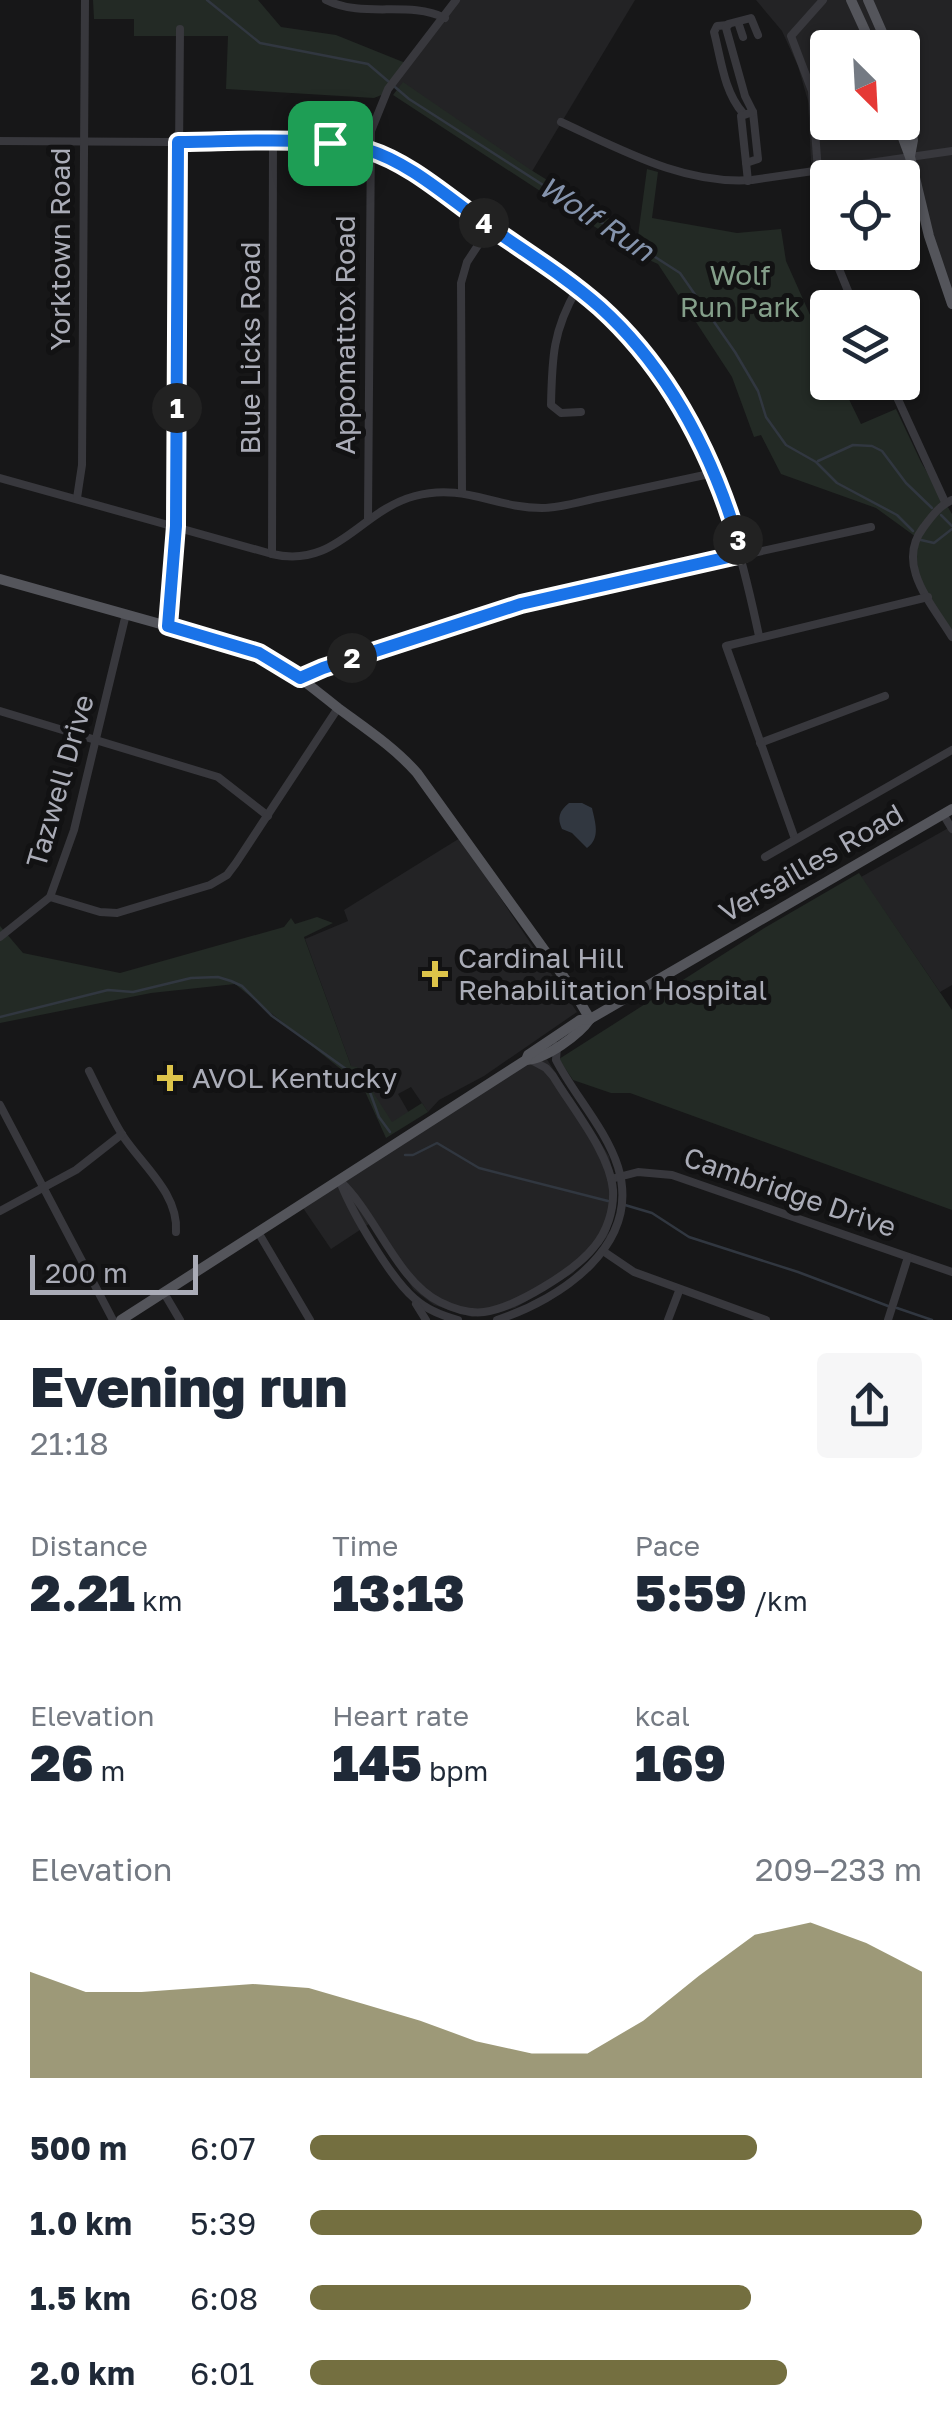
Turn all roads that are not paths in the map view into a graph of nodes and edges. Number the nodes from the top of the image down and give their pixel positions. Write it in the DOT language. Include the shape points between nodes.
graph roads {
  1 [pos="85,0"];
  2 [pos="326,0"];
  3 [pos="456,0"];
  4 [pos="823,0"];
  5 [pos="851,0"];
  6 [pos="868,0"];
  7 [pos="445,18"];
  8 [pos="733,23"];
  9 [pos="180,30"];
  10 [pos="865,30"];
  11 [pos="881,30"];
  12 [pos="758,34"];
  13 [pos="743,38"];
  14 [pos="562,122"];
  15 [pos="903,140"];
  16 [pos="914,140"];
  17 [pos="0,141"];
  18 [pos="83,141"];
  19 [pos="178,142"];
  20 [pos="274,143"];
  21 [pos="368,150"];
  22 [pos="952,151"];
  23 [pos="910,157"];
  24 [pos="817,160"];
  25 [pos="890,160"];
  26 [pos="810,172"];
  27 [pos="748,181"];
  28 [pos="490,227"];
  29 [pos="578,289"];
  30 [pos="952,304"];
  31 [pos="899,400"];
  32 [pos="582,412"];
  33 [pos="714,472"];
  34 [pos="0,478"];
  35 [pos="462,492"];
  36 [pos="76,498"];
  37 [pos="949,501"];
  38 [pos="368,518"];
  39 [pos="176,526"];
  40 [pos="871,527"];
  41 [pos="272,554"];
  42 [pos="742,554"];
  43 [pos="0,579"];
  44 [pos="928,597"];
  45 [pos="126,614"];
  46 [pos="168,626"];
  47 [pos="759,636"];
  48 [pos="952,637"];
  49 [pos="300,678"];
  50 [pos="885,696"];
  51 [pos="338,708"];
  52 [pos="0,712"];
  53 [pos="97,739"];
  54 [pos="760,743"];
  55 [pos="952,750"];
  56 [pos="948,811"];
  57 [pos="268,816"];
  58 [pos="952,829"];
  59 [pos="795,840"];
  60 [pos="765,857"];
  61 [pos="50,897"];
  62 [pos="0,936"];
  63 [pos="590,1018"];
  64 [pos="557,1046"];
  65 [pos="529,1061"];
  66 [pos="89,1071"];
  67 [pos="0,1106"];
  68 [pos="122,1134"];
  69 [pos="615,1177"];
  70 [pos="339,1180"];
  71 [pos="44,1187"];
  72 [pos="0,1211"];
  73 [pos="176,1232"];
  74 [pos="258,1232"];
  75 [pos="595,1246"];
  76 [pos="605,1252"];
  77 [pos="908,1257"];
  78 [pos="952,1272"];
  79 [pos="679,1291"];
  80 [pos="164,1293"];
  81 [pos="411,1296"];
  82 [pos="454,1317"];
  83 [pos="117,1320"];
  84 [pos="180,1320"];
  85 [pos="310,1320"];
  86 [pos="426,1320"];
  87 [pos="497,1320"];
  88 [pos="668,1320"];
  89 [pos="766,1320"];
  90 [pos="888,1320"];
  1 -- 18 [label="street, Yorktown Road"];
  2 -- 7 [label="street" via="351,9 420,8"];
  3 -- 7 [label="street, Appomattox Road"];
  4 -- 24 [label="street" via="791,36 812,90"];
  5 -- 10 [label="main road"];
  6 -- 11 [label="main road"];
  7 -- 21 [label="street, Appomattox Road" via="388,89"];
  8 -- 12 [label="street" via="753,19"];
  8 -- 13 [label="street"];
  8 -- 27 [label="street" via="714,32 734,103 748,113 741,116"];
  9 -- 19 [label="street"];
  14 -- 27 [label="street" via="667,168"];
  15 -- 23 [label="main road"];
  16 -- 23 [label="main road"];
  17 -- 18 [label="street"];
  18 -- 19 [label="street"];
  18 -- 36 [label="street, Yorktown Road" via="82,464"];
  19 -- 20 [label="street"];
  19 -- 39 [label="street"];
  20 -- 21 [label="street"];
  20 -- 41 [label="street, Blue Licks Road"];
  21 -- 28 [label="street"];
  21 -- 38 [label="street, Appomattox Road"];
  22 -- 23 [label="street"];
  23 -- 25 [label="street"];
  23 -- 30 [label="main road"];
  26 -- 27 [label="street"];
  28 -- 29 [label="street"];
  28 -- 35 [label="street" via="461,283"];
  29 -- 32 [label="street" via="554,338 551,405 561,413"];
  29 -- 33 [label="street" via="650,363"];
  31 -- 37 [label="street"];
  33 -- 35 [label="street" via="553,508"];
  33 -- 42 [label="street"];
  34 -- 36 [label="street"];
  35 -- 38 [label="street" via="404,499"];
  36 -- 39 [label="street"];
  37 -- 44 [label="street" via="912,545 915,575"];
  38 -- 41 [label="street" via="312,556"];
  39 -- 41 [label="street"];
  39 -- 46 [label="street"];
  40 -- 42 [label="street"];
  42 -- 47 [label="street"];
  42 -- 49 [label="street" via="521,604"];
  43 -- 45 [label="main road"];
  44 -- 47 [label="street"];
  44 -- 48 [label="street"];
  45 -- 46 [label="main road"];
  45 -- 53 [label="street, Tazwell Drive"];
  46 -- 49 [label="main road" via="259,653"];
  47 -- 54 [label="street" via="726,647"];
  49 -- 51 [label="main road"];
  50 -- 54 [label="street"];
  51 -- 57 [label="street"];
  51 -- 63 [label="main road" via="416,773"];
  52 -- 53 [label="street"];
  53 -- 57 [label="street" via="218,777"];
  53 -- 61 [label="street, Tazwell Drive"];
  54 -- 59 [label="street"];
  55 -- 59 [label="street"];
  56 -- 58 [label="street"];
  56 -- 63 [label="main road, Versailles Road"];
  57 -- 61 [label="street" via="227,874 199,890 117,913"];
  59 -- 60 [label="street"];
  61 -- 62 [label="street, Tazwell Drive"];
  63 -- 64 [label="main road, Versailles Road"];
  63 -- 65 [label="main road, Versailles Road" via="528,1054"];
  64 -- 65 [label="main road, Versailles Road"];
  64 -- 69 [label="street" via="556,1060 610,1150"];
  65 -- 69 [label="street" via="553,1076"];
  65 -- 70 [label="main road, Versailles Road"];
  66 -- 68 [label="street"];
  67 -- 71 [label="street"];
  68 -- 71 [label="street"];
  68 -- 73 [label="street" via="170,1200"];
  69 -- 75 [label="street" via="611,1214"];
  69 -- 76 [label="street" via="620,1207"];
  69 -- 77 [label="street, Cambridge Drive" via="654,1172 702,1183"];
  70 -- 74 [label="main road, Versailles Road"];
  70 -- 81 [label="street"];
  70 -- 82 [label="street" via="415,1284"];
  71 -- 72 [label="street"];
  71 -- 83 [label="street"];
  74 -- 80 [label="main road, Versailles Road"];
  74 -- 85 [label="street"];
  75 -- 76 [label="street"];
  75 -- 82 [label="street" via="513,1303"];
  76 -- 79 [label="street"];
  76 -- 87 [label="street" via="583,1273"];
  77 -- 78 [label="street, Cambridge Drive"];
  77 -- 90 [label="street"];
  79 -- 88 [label="street"];
  79 -- 89 [label="street"];
  80 -- 83 [label="main road, Versailles Road"];
  80 -- 84 [label="street"];
  81 -- 82 [label="street"];
  81 -- 86 [label="street"];
}
